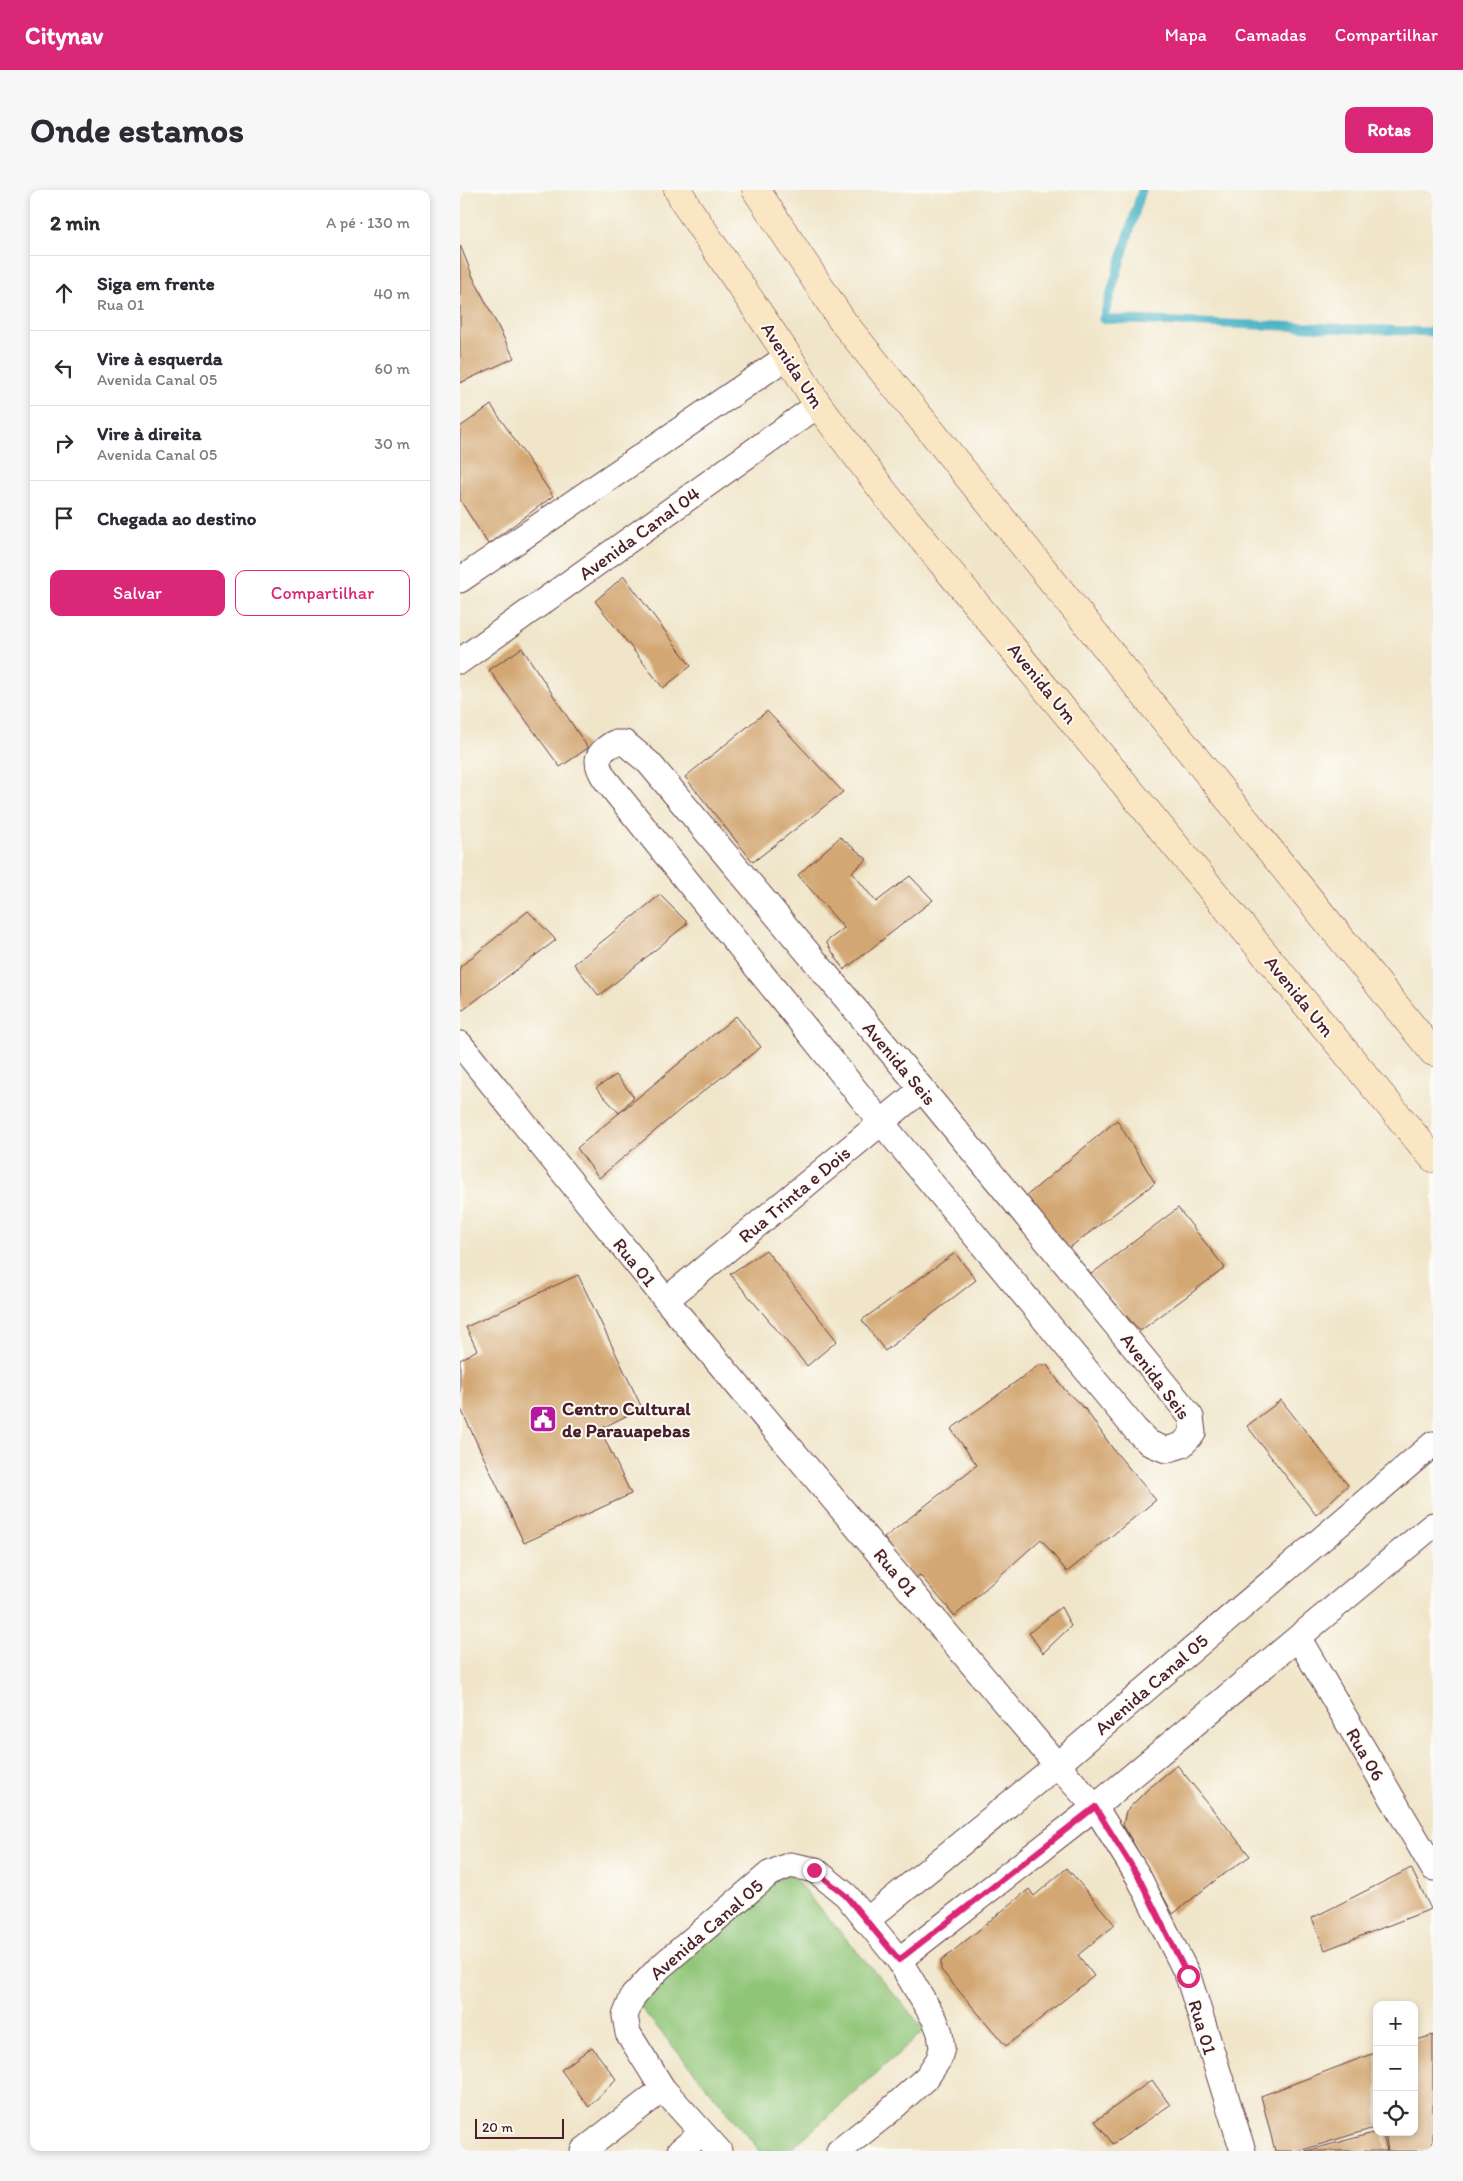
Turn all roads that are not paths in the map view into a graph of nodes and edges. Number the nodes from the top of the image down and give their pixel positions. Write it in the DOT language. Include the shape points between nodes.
graph roads {
  1 [pos="678,190"];
  2 [pos="756,190"];
  3 [pos="788,356"];
  4 [pos="818,404"];
  5 [pos="460,580"];
  6 [pos="460,661"];
  7 [pos="460,1044"];
  8 [pos="1433,1052"];
  9 [pos="922,1089"];
  10 [pos="881,1122"];
  11 [pos="1433,1158"];
  12 [pos="666,1300"];
  13 [pos="1433,1444"];
  14 [pos="1433,1525"];
  15 [pos="1299,1639"];
  16 [pos="1057,1765"];
  17 [pos="1095,1807"];
  18 [pos="1433,1868"];
  19 [pos="866,1921"];
  20 [pos="899,1960"];
  21 [pos="663,2089"];
  22 [pos="702,2133"];
  23 [pos="583,2151"];
  24 [pos="680,2151"];
  25 [pos="719,2151"];
  26 [pos="839,2151"];
  27 [pos="1243,2151"];
  1 -- 3 [label="street, Avenida Um"];
  2 -- 8 [label="street" via="843,322"];
  3 -- 4 [label="street, Avenida Um"];
  3 -- 5 [label="street"];
  4 -- 6 [label="street, Avenida Canal 04"];
  4 -- 11 [label="street, Avenida Um" via="887,496"];
  7 -- 12 [label="street, Rua 01"];
  9 -- 10 [label="street, Rua Trinta e Dois"];
  9 -- 10 [label="street, Avenida Seis" via="1191,1417 1193,1433 1182,1445 1166,1450 1149,1443 1135,1429"];
  9 -- 10 [label="street, Avenida Seis" via="649,763 625,743 614,743 606,748 597,761 605,779"];
  10 -- 12 [label="street, Rua Trinta e Dois"];
  12 -- 16 [label="street, Rua 01"];
  13 -- 16 [label="street, Avenida Canal 05"];
  14 -- 15 [label="street"];
  15 -- 17 [label="street"];
  15 -- 18 [label="street, Rua 06"];
  16 -- 17 [label="street, Rua 01"];
  16 -- 19 [label="street, Avenida Canal 05"];
  17 -- 20 [label="street"];
  17 -- 27 [label="street, Rua 01" via="1138,1876 1188,1976"];
  19 -- 20 [label="street, Avenida Canal 05"];
  19 -- 21 [label="street, Avenida Canal 05" via="846,1896 814,1870 790,1865 756,1884 659,1968 633,1996 627,2009 625,2024 628,2034"];
  20 -- 26 [label="street, Avenida Canal 05" via="938,2027 942,2048 939,2059 912,2092"];
  21 -- 22 [label="street, Avenida Canal 05"];
  21 -- 23 [label="street"];
  22 -- 24 [label="street"];
  22 -- 25 [label="street, Avenida Canal 05"];
}
